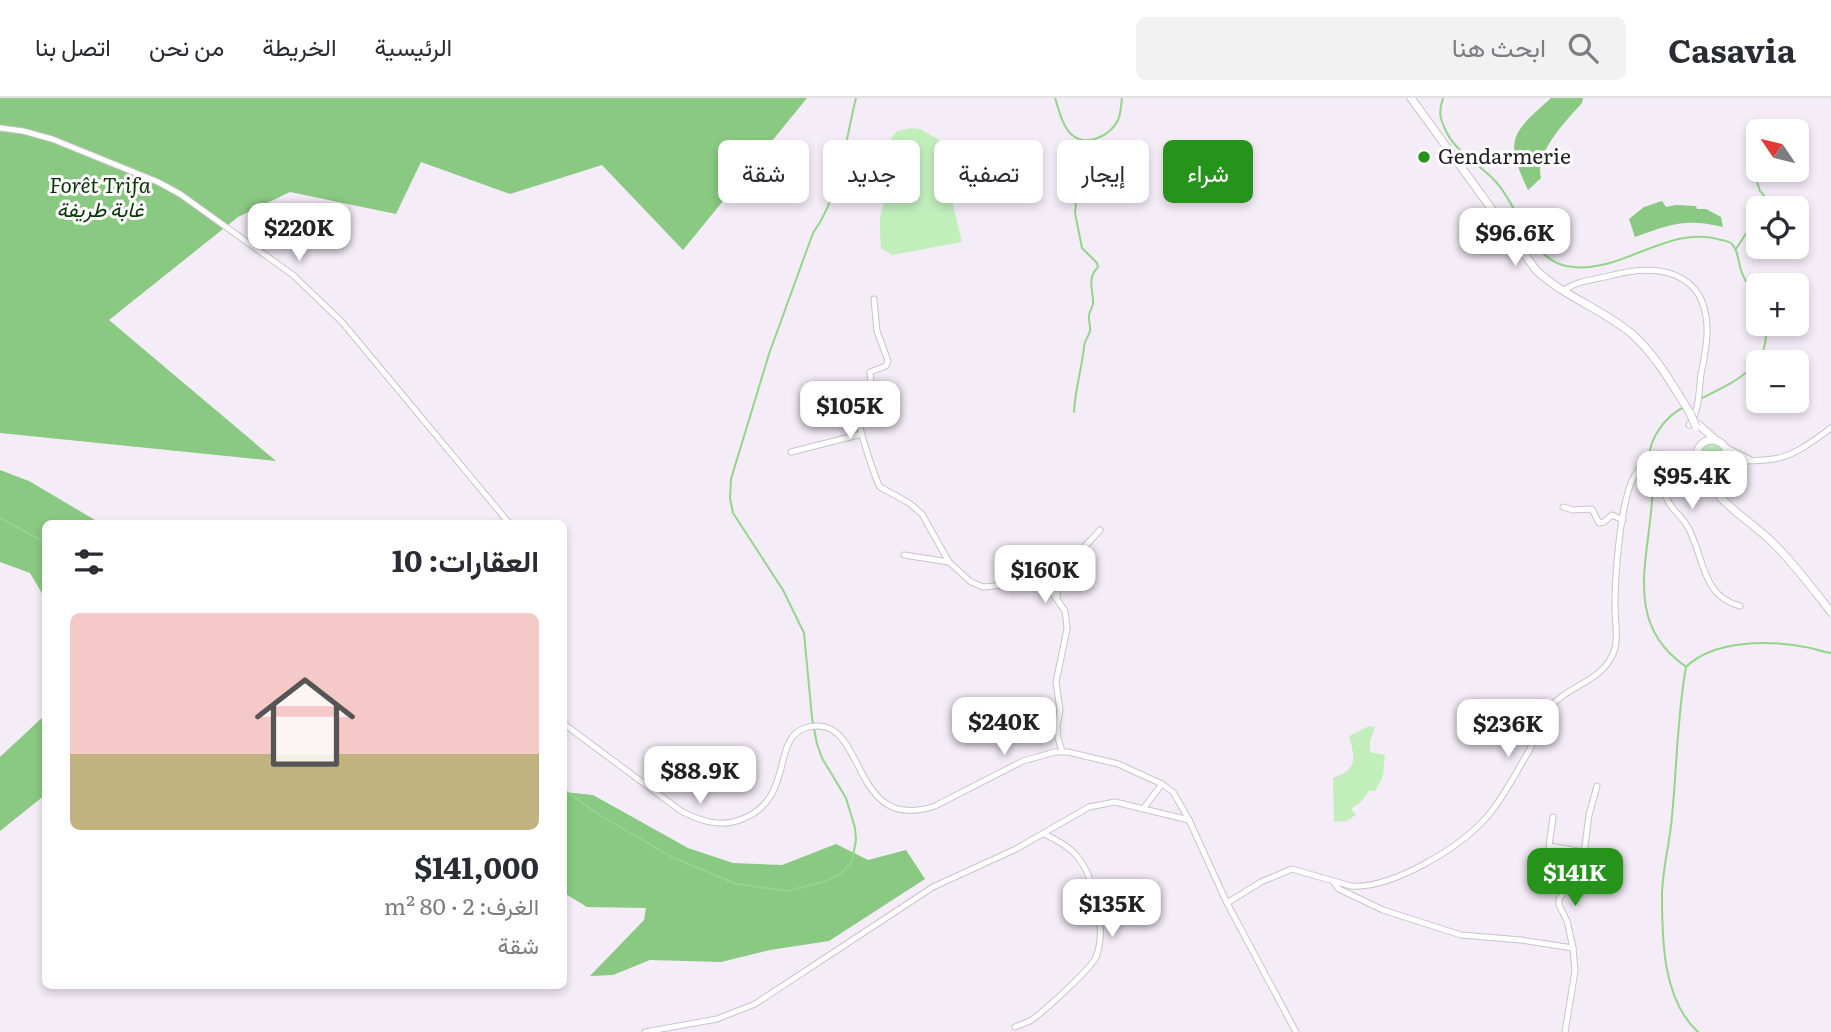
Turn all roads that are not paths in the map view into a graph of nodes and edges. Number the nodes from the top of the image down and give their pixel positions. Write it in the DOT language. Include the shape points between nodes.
graph roads {
  1 [pos="1411,98"];
  2 [pos="0,128"];
  3 [pos="1563,291"];
  4 [pos="874,299"];
  5 [pos="1695,426"];
  6 [pos="1831,428"];
  7 [pos="862,434"];
  8 [pos="1717,441"];
  9 [pos="1700,447"];
  10 [pos="1725,447"];
  11 [pos="791,452"];
  12 [pos="1752,460"];
  13 [pos="1723,466"];
  14 [pos="1702,467"];
  15 [pos="1731,506"];
  16 [pos="1563,507"];
  17 [pos="507,520"];
  18 [pos="1623,520"];
  19 [pos="1100,530"];
  20 [pos="904,555"];
  21 [pos="949,562"];
  22 [pos="1057,599"];
  23 [pos="1740,606"];
  24 [pos="1831,612"];
  25 [pos="567,726"];
  26 [pos="1062,751"];
  27 [pos="1163,784"];
  28 [pos="1597,786"];
  29 [pos="1143,809"];
  30 [pos="1553,817"];
  31 [pos="1189,820"];
  32 [pos="1044,834"];
  33 [pos="1584,852"];
  34 [pos="1335,883"];
  35 [pos="1227,903"];
  36 [pos="1573,948"];
  37 [pos="1015,1027"];
  38 [pos="645,1032"];
  39 [pos="1296,1032"];
  40 [pos="1565,1032"];
  1 -- 3 [label="main road" via="1525,257"];
  2 -- 17 [label="street" via="52,139 158,182 293,275 342,322"];
  3 -- 5 [label="main road, bridge" via="1630,333 1646,349"];
  3 -- 5 [label="street" via="1575,283 1658,270 1684,280 1696,291 1706,313 1707,333"];
  4 -- 7 [label="street" via="877,331 888,361 870,372 873,402 857,415"];
  5 -- 8 [label="main road"];
  5 -- 9 [label="main road"];
  6 -- 12 [label="street" via="1791,454"];
  7 -- 11 [label="street"];
  7 -- 21 [label="street" via="880,487 922,513"];
  8 -- 9 [label="main road" via="1709,440"];
  8 -- 10 [label="main road"];
  9 -- 14 [label="main road" via="1697,457"];
  10 -- 12 [label="street"];
  10 -- 13 [label="main road"];
  12 -- 13 [label="street"];
  13 -- 14 [label="main road"];
  13 -- 15 [label="main road" via="1718,483"];
  14 -- 15 [label="main road"];
  15 -- 24 [label="main road" via="1775,545"];
  16 -- 18 [label="street" via="1592,509 1602,523 1612,514"];
  18 -- 23 [label="street" via="1632,480 1662,453 1665,492 1687,527 1712,588 1721,599"];
  18 -- 34 [label="street" via="1615,579 1613,654 1598,673 1548,709 1527,755 1485,819 1436,858 1404,873 1360,887"];
  19 -- 22 [label="street" via="1063,572"];
  20 -- 21 [label="street"];
  21 -- 22 [label="street" via="976,584 994,587 1038,582"];
  22 -- 26 [label="street" via="1067,629 1056,682"];
  25 -- 26 [label="street" via="681,811 717,823 745,818 769,802 790,740 807,727 830,730 847,743 880,801 913,811 935,806 1039,755"];
  26 -- 27 [label="street" via="1118,764"];
  27 -- 29 [label="street"];
  27 -- 31 [label="street" via="1174,792"];
  28 -- 33 [label="street"];
  29 -- 31 [label="street"];
  29 -- 32 [label="street" via="1115,803 1097,805"];
  30 -- 33 [label="street" via="1549,846"];
  31 -- 35 [label="street"];
  32 -- 37 [label="street" via="1073,852 1089,879 1099,916 1098,945 1096,958 1061,994 1030,1021"];
  32 -- 38 [label="street" via="933,887 748,1008 717,1019"];
  33 -- 36 [label="street" via="1582,869 1559,899"];
  34 -- 35 [label="street" via="1292,869"];
  34 -- 36 [label="street" via="1383,910 1461,935"];
  35 -- 39 [label="street"];
  36 -- 40 [label="street" via="1575,971"];
}
